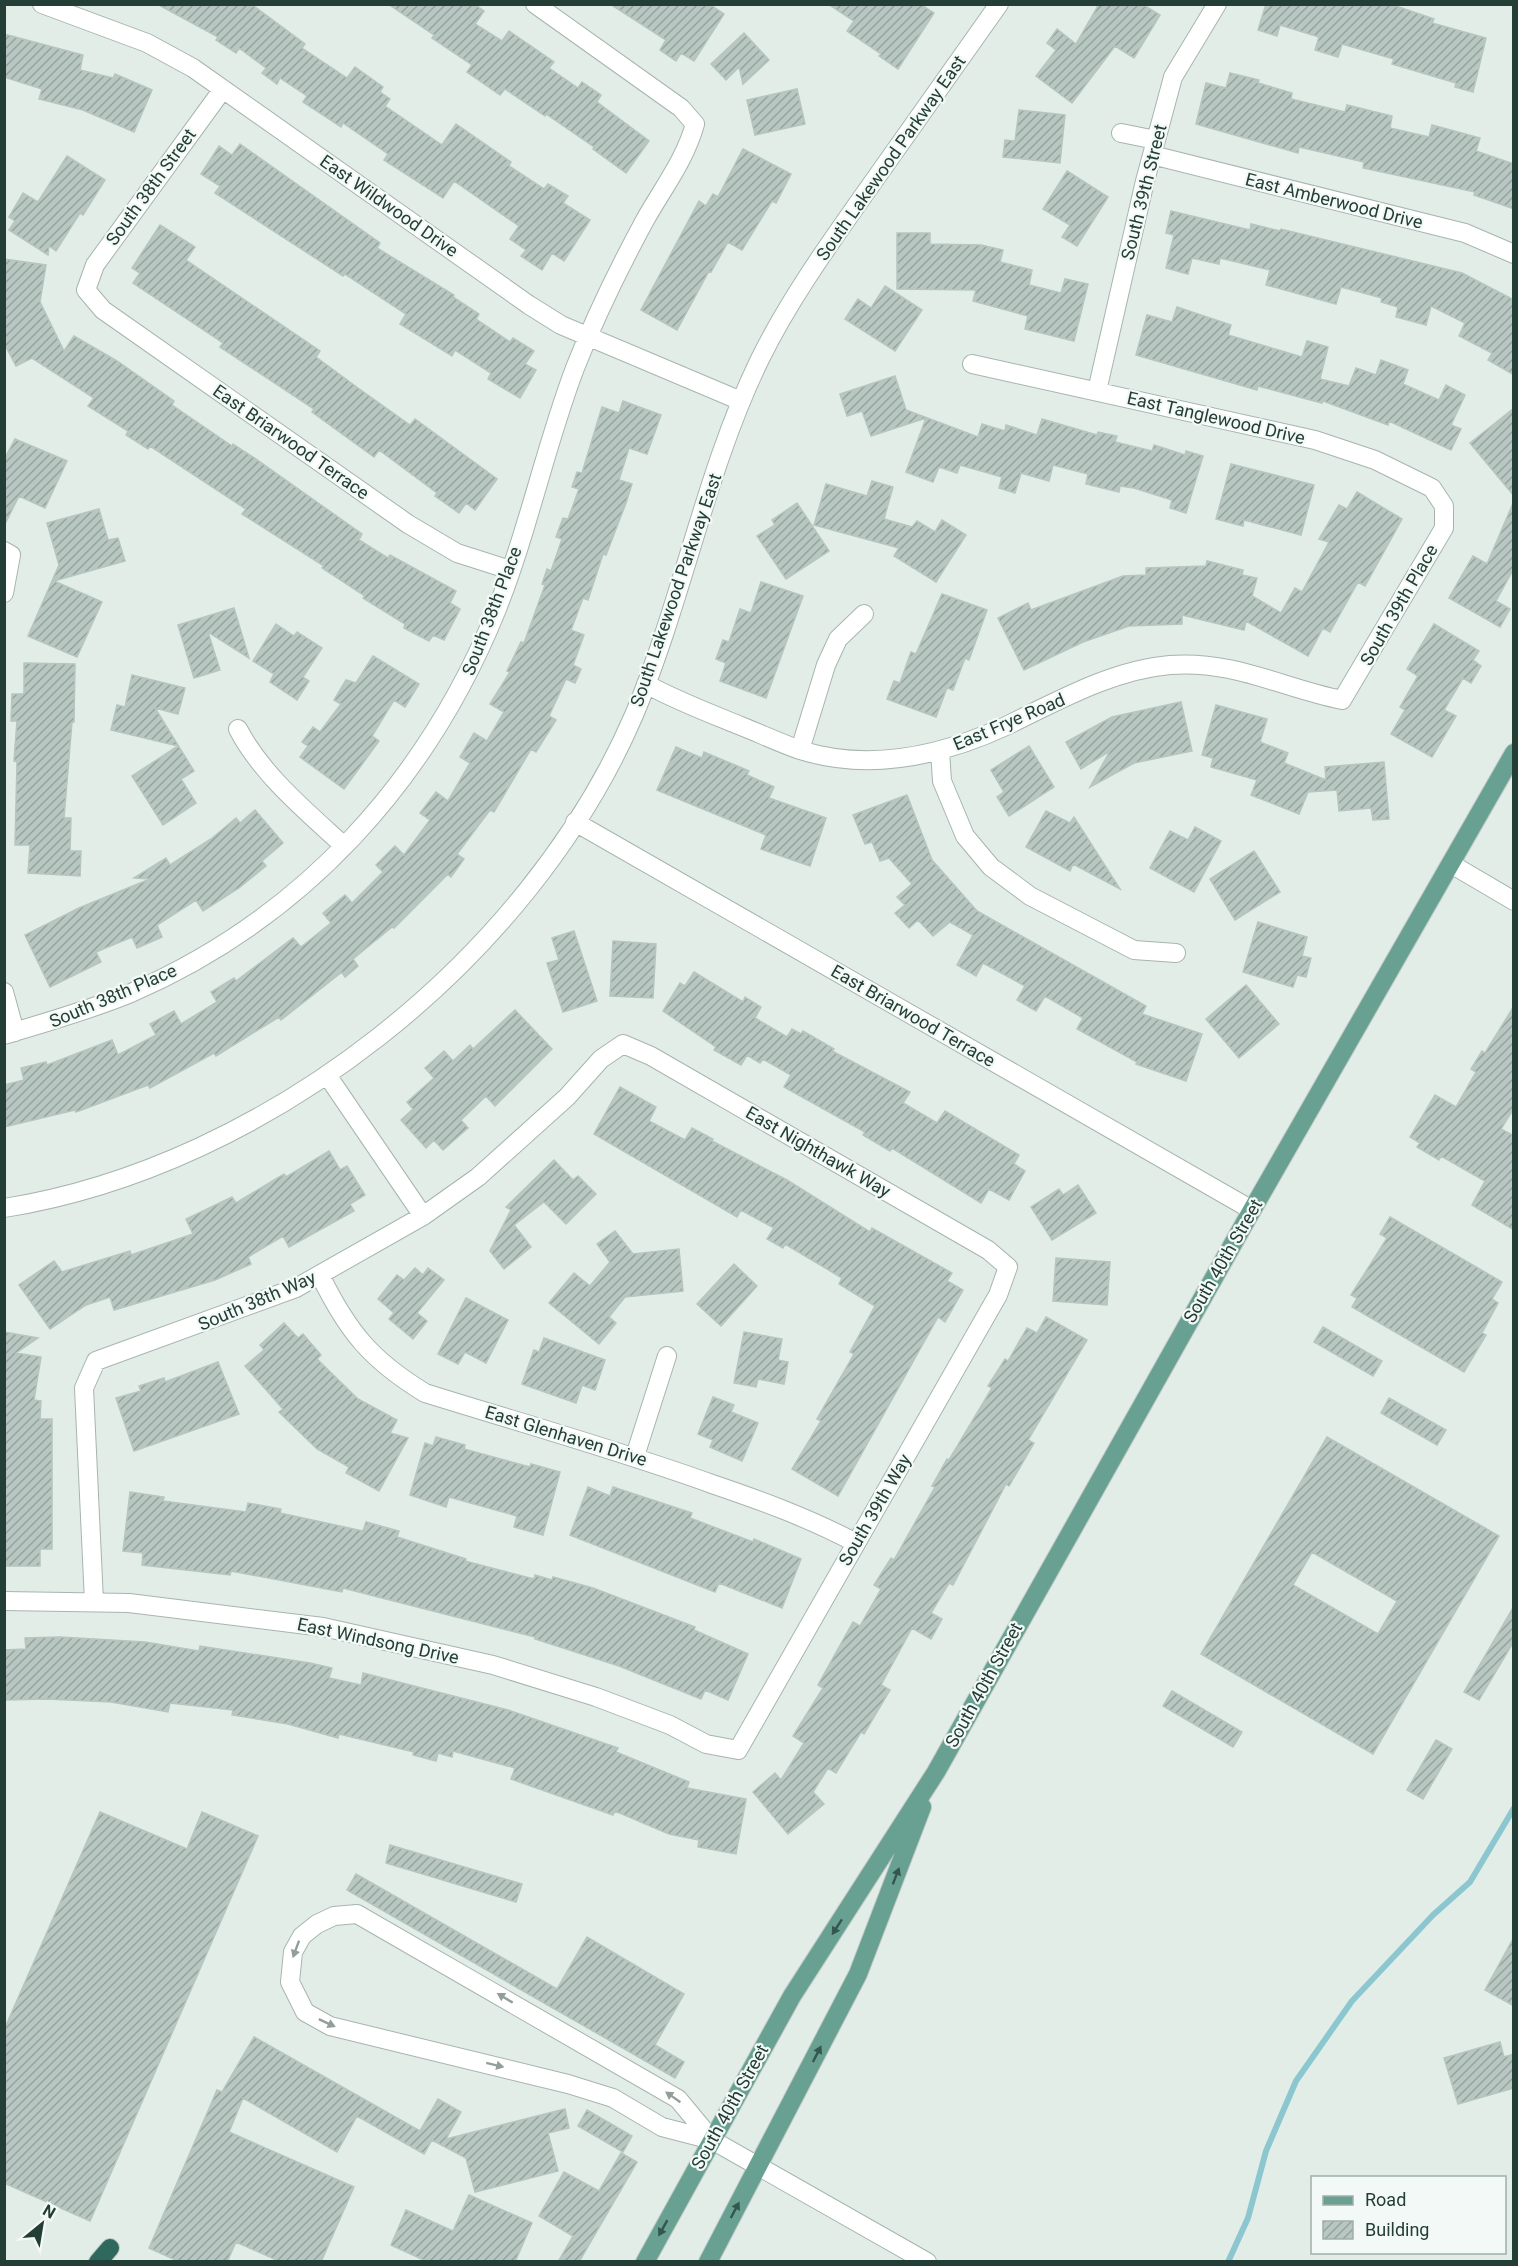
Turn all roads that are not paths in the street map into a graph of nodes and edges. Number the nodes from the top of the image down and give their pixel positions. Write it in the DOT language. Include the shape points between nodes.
graph roads {
  1 [pos="42,4"];
  2 [pos="535,4"];
  3 [pos="1216,4"];
  4 [pos="997,5"];
  5 [pos="223,89"];
  6 [pos="1121,133"];
  7 [pos="1154,148"];
  8 [pos="1514,254"];
  9 [pos="86,290"];
  10 [pos="588,337"];
  11 [pos="972,363"];
  12 [pos="1097,391"];
  13 [pos="741,401"];
  14 [pos="1444,506"];
  15 [pos="8,553"];
  16 [pos="510,570"];
  17 [pos="4,593"];
  18 [pos="864,614"];
  19 [pos="646,684"];
  20 [pos="1342,700"];
  21 [pos="238,729"];
  22 [pos="800,750"];
  23 [pos="940,750"];
  24 [pos="1514,753"];
  25 [pos="575,822"];
  26 [pos="344,846"];
  27 [pos="1451,864"];
  28 [pos="1514,900"];
  29 [pos="1176,953"];
  30 [pos="4,992"];
  31 [pos="10,1033"];
  32 [pos="623,1044"];
  33 [pos="327,1075"];
  34 [pos="4,1208"];
  35 [pos="1252,1210"];
  36 [pos="423,1216"];
  37 [pos="1008,1268"];
  38 [pos="320,1275"];
  39 [pos="667,1356"];
  40 [pos="635,1456"];
  41 [pos="856,1543"];
  42 [pos="4,1601"];
  43 [pos="94,1602"];
  44 [pos="738,1750"];
  45 [pos="936,1772"];
  46 [pos="712,2140"];
  47 [pos="759,2166"];
  48 [pos="645,2262"];
  49 [pos="708,2262"];
  50 [pos="927,2262"];
  1 -- 5 [label="street, East Wildwood Drive" via="147,43"];
  2 -- 10 [label="street, South 38th Place" via="681,108 695,124 688,149 646,220"];
  3 -- 7 [label="street, South 39th Street" via="1173,76"];
  4 -- 13 [label="street, South Lakewood Parkway East" via="802,285"];
  5 -- 9 [label="street, South 38th Street" via="95,265"];
  5 -- 10 [label="street, East Wildwood Drive" via="529,304"];
  6 -- 7 [label="street, East Amberwood Drive"];
  7 -- 8 [label="street, East Amberwood Drive" via="1465,233"];
  7 -- 12 [label="street, South 39th Street"];
  9 -- 16 [label="street, East Briarwood Terrace" via="103,310 408,524 457,553"];
  10 -- 13 [label="street, East Wildwood Drive"];
  10 -- 16 [label="street, South 38th Place" via="551,435"];
  11 -- 12 [label="street, East Tanglewood Drive"];
  12 -- 14 [label="street, East Tanglewood Drive" via="1316,440 1375,460 1432,488"];
  13 -- 19 [label="street, South Lakewood Parkway East"];
  14 -- 20 [label="street, South 39th Place" via="1444,528"];
  15 -- 17 [label="street"];
  16 -- 26 [label="street, South 38th Place" via="498,608 466,679 418,760"];
  18 -- 22 [label="street" via="838,639"];
  19 -- 22 [label="street, East Frye Road"];
  19 -- 25 [label="street, South Lakewood Parkway East" via="632,720"];
  20 -- 23 [label="street, East Frye Road" via="1211,665 1171,665 1130,671 971,742"];
  21 -- 26 [label="street" via="266,771"];
  22 -- 23 [label="street, East Frye Road" via="868,761 916,757"];
  23 -- 29 [label="street" via="942,781 964,836 991,867 1029,896 1134,950"];
  24 -- 27 [label="main road, South 40th Street"];
  25 -- 33 [label="street, South Lakewood Parkway East" via="495,930 449,978"];
  25 -- 35 [label="street, East Briarwood Terrace"];
  26 -- 31 [label="street, South 38th Place" via="316,876 269,913 201,958 130,993 45,1025"];
  27 -- 28 [label="street"];
  27 -- 35 [label="main road, South 40th Street"];
  30 -- 31 [label="street"];
  32 -- 36 [label="street, South 38th Way" via="601,1059 567,1097 478,1177"];
  32 -- 37 [label="street, East Nighthawk Way" via="651,1056 988,1250"];
  33 -- 34 [label="street, South Lakewood Parkway East" via="225,1136 151,1167 80,1191"];
  33 -- 36 [label="street"];
  35 -- 45 [label="main road, South 40th Street"];
  36 -- 38 [label="street, South 38th Way"];
  37 -- 41 [label="street, South 39th Way" via="998,1295"];
  38 -- 40 [label="street, East Glenhaven Drive" via="355,1337 400,1378 425,1393"];
  38 -- 43 [label="street, South 38th Way" via="266,1300 96,1361 84,1388"];
  39 -- 40 [label="street"];
  40 -- 41 [label="street, East Glenhaven Drive" via="796,1514"];
  41 -- 44 [label="street, South 39th Way"];
  42 -- 43 [label="street, East Windsong Drive"];
  43 -- 44 [label="street, East Windsong Drive" via="264,1618 397,1642 493,1665 596,1697 670,1725 706,1744"];
  45 -- 46 [label="main road, South 40th Street, one-way" via="792,1996"];
  47 -- 45 [label="main road, South 40th Street, one-way" via="858,1974"];
  46 -- 46 [label="street, one-way" via="678,2099 357,1914 334,1916 317,1924 302,1936 294,1952 290,1982 304,2012 330,2026 593,2091 613,2098 662,2127"];
  46 -- 47 [label="street"];
  46 -- 48 [label="main road, South 40th Street, one-way"];
  49 -- 47 [label="main road, South 40th Street, one-way"];
  47 -- 50 [label="street"];
}
